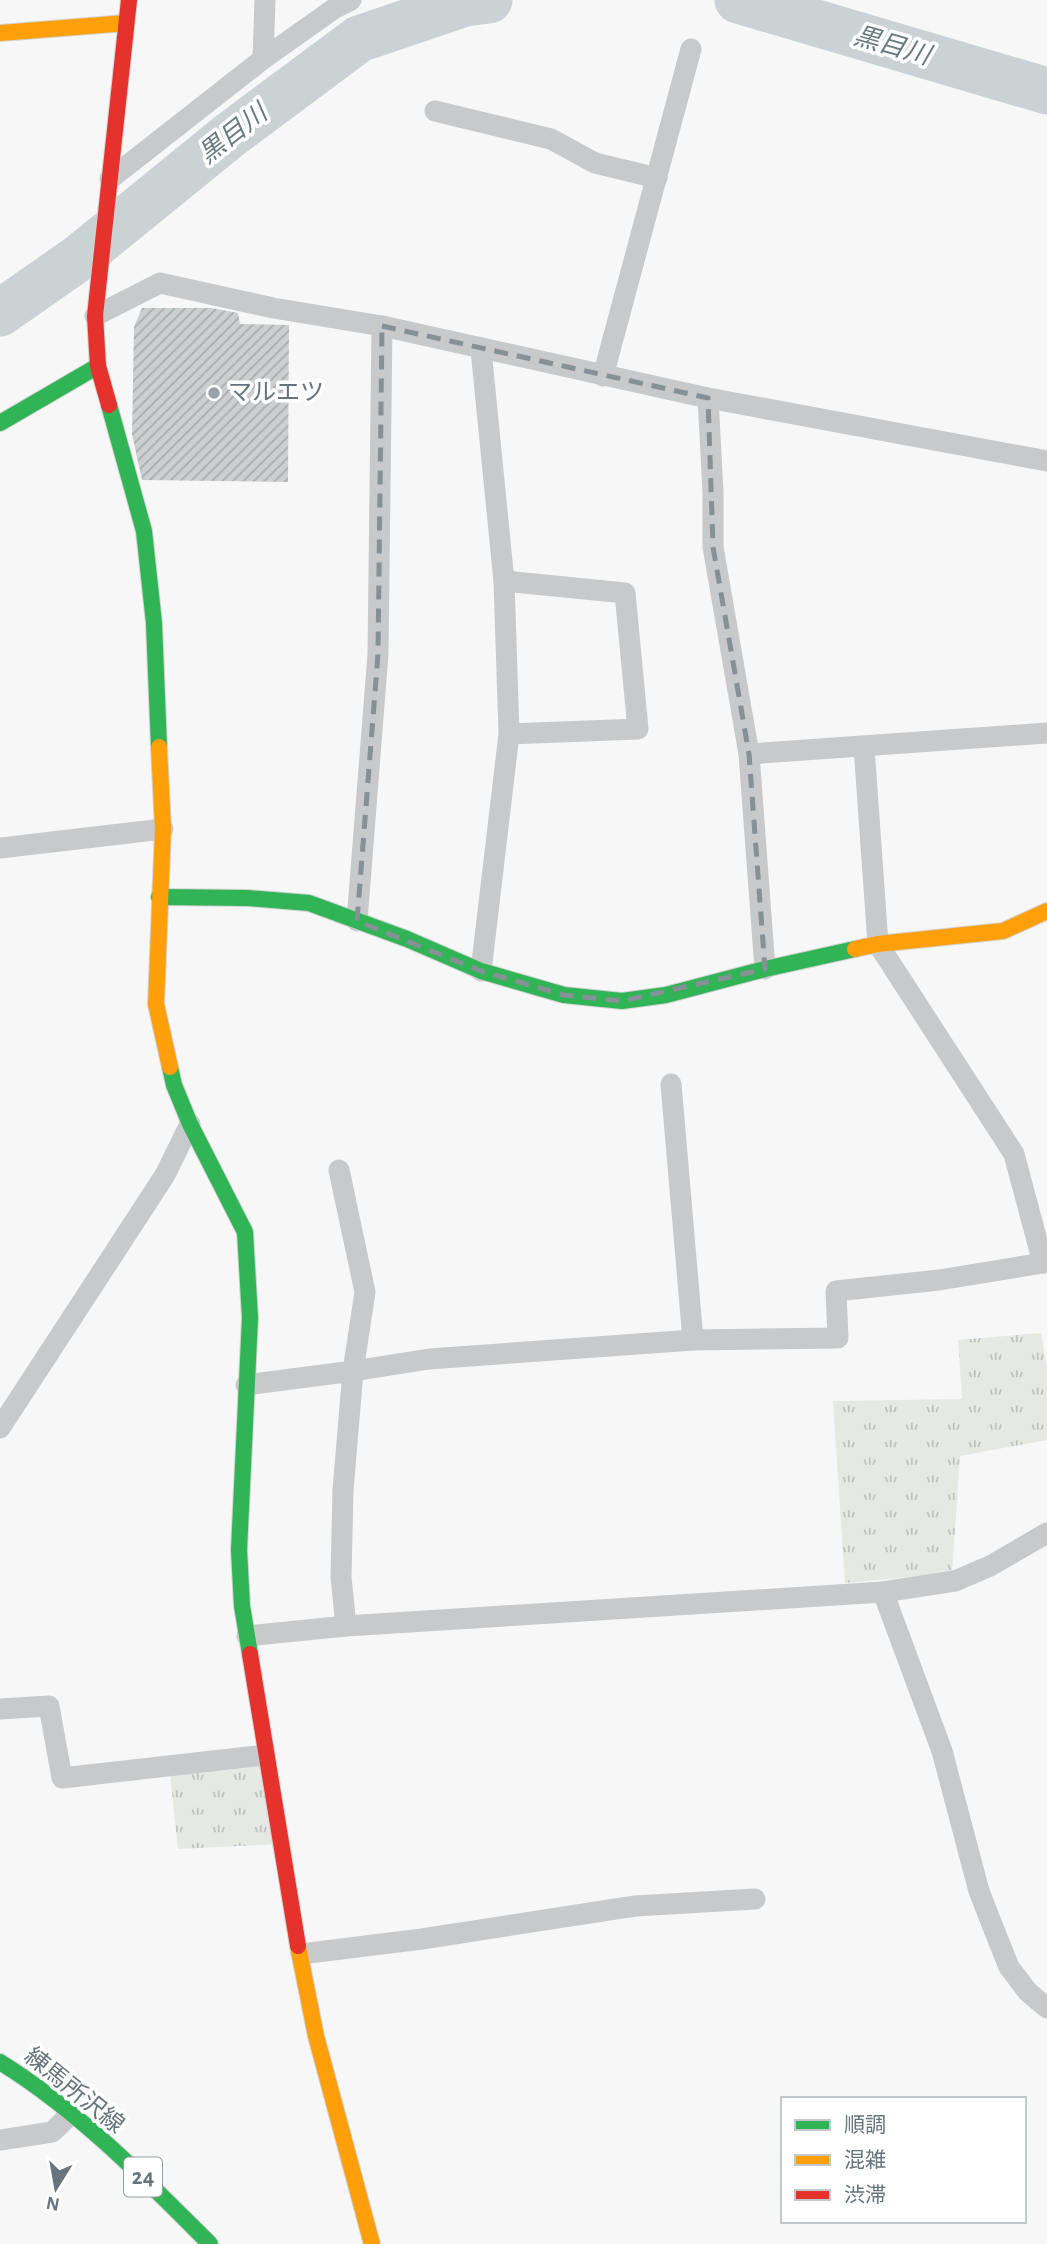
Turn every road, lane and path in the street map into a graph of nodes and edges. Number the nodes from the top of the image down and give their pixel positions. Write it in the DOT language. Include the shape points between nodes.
graph roads {
  1 [pos="129,0"];
  2 [pos="265,0"];
  3 [pos="351,0"];
  4 [pos="126,23"];
  5 [pos="0,33"];
  6 [pos="691,49"];
  7 [pos="263,59"];
  8 [pos="435,111"];
  9 [pos="657,178"];
  10 [pos="110,179"];
  11 [pos="96,308"];
  12 [pos="382,326"];
  13 [pos="481,350"];
  14 [pos="98,366"];
  15 [pos="603,376"];
  16 [pos="708,398"];
  17 [pos="0,423"];
  18 [pos="1047,461"];
  19 [pos="504,581"];
  20 [pos="1047,733"];
  21 [pos="509,734"];
  22 [pos="864,747"];
  23 [pos="749,754"];
  24 [pos="163,829"];
  25 [pos="0,848"];
  26 [pos="159,897"];
  27 [pos="1047,911"];
  28 [pos="357,921"];
  29 [pos="878,944"];
  30 [pos="765,969"];
  31 [pos="481,971"];
  32 [pos="671,1084"];
  33 [pos="190,1124"];
  34 [pos="339,1170"];
  35 [pos="1045,1263"];
  36 [pos="692,1340"];
  37 [pos="353,1371"];
  38 [pos="247,1385"];
  39 [pos="0,1428"];
  40 [pos="1047,1532"];
  41 [pos="883,1592"];
  42 [pos="346,1626"];
  43 [pos="247,1636"];
  44 [pos="0,1709"];
  45 [pos="265,1755"];
  46 [pos="755,1899"];
  47 [pos="301,1954"];
  48 [pos="1047,2008"];
  49 [pos="0,2062"];
  50 [pos="70,2115"];
  51 [pos="0,2140"];
  52 [pos="210,2244"];
  53 [pos="372,2244"];
  1 -- 4 [label="street"];
  2 -- 7 [label="street"];
  3 -- 7 [label="street"];
  4 -- 5 [label="street"];
  4 -- 10 [label="street"];
  6 -- 9 [label="street"];
  7 -- 10 [label="street"];
  8 -- 9 [label="street" via="551,139 595,163"];
  9 -- 15 [label="street"];
  10 -- 11 [label="street"];
  11 -- 12 [label="street" via="160,283"];
  11 -- 14 [label="street"];
  12 -- 13 [label="street"];
  12 -- 28 [label="street" via="377,667"];
  13 -- 15 [label="street"];
  13 -- 19 [label="street"];
  14 -- 17 [label="street"];
  14 -- 24 [label="street" via="144,531 154,623"];
  15 -- 16 [label="street"];
  16 -- 18 [label="street"];
  16 -- 23 [label="street" via="713,547"];
  19 -- 21 [label="street"];
  19 -- 21 [label="street" via="625,593 638,729"];
  20 -- 22 [label="street"];
  21 -- 31 [label="street"];
  22 -- 23 [label="street"];
  22 -- 29 [label="street"];
  23 -- 30 [label="street"];
  24 -- 25 [label="street"];
  24 -- 26 [label="street"];
  26 -- 28 [label="street" via="309,903"];
  26 -- 33 [label="street" via="156,1004 174,1085"];
  27 -- 29 [label="street" via="1003,931"];
  28 -- 31 [label="street"];
  29 -- 30 [label="street"];
  29 -- 35 [label="street" via="1014,1154"];
  30 -- 31 [label="street" via="666,995 622,1001 564,995"];
  32 -- 36 [label="street"];
  33 -- 38 [label="street" via="245,1232 250,1318"];
  33 -- 39 [label="street" via="165,1175"];
  34 -- 37 [label="street" via="365,1292"];
  35 -- 36 [label="street" via="836,1290 838,1338"];
  36 -- 37 [label="street" via="429,1359"];
  37 -- 38 [label="street"];
  37 -- 42 [label="street" via="343,1489 341,1577"];
  38 -- 43 [label="street" via="239,1550"];
  40 -- 41 [label="street" via="990,1566 954,1581"];
  41 -- 42 [label="street"];
  41 -- 48 [label="street" via="942,1751 993,1927 1009,1967"];
  42 -- 43 [label="street"];
  43 -- 45 [label="street"];
  44 -- 45 [label="street" via="49,1706 62,1778"];
  45 -- 47 [label="street"];
  46 -- 47 [label="street" via="635,1906"];
  47 -- 53 [label="street" via="316,2036"];
  49 -- 50 [label="street, 練馬所沢線 / 24" via="34,2083"];
  50 -- 51 [label="street" via="52,2132"];
  50 -- 52 [label="street, 練馬所沢線 / 24" via="142,2176"];
}
